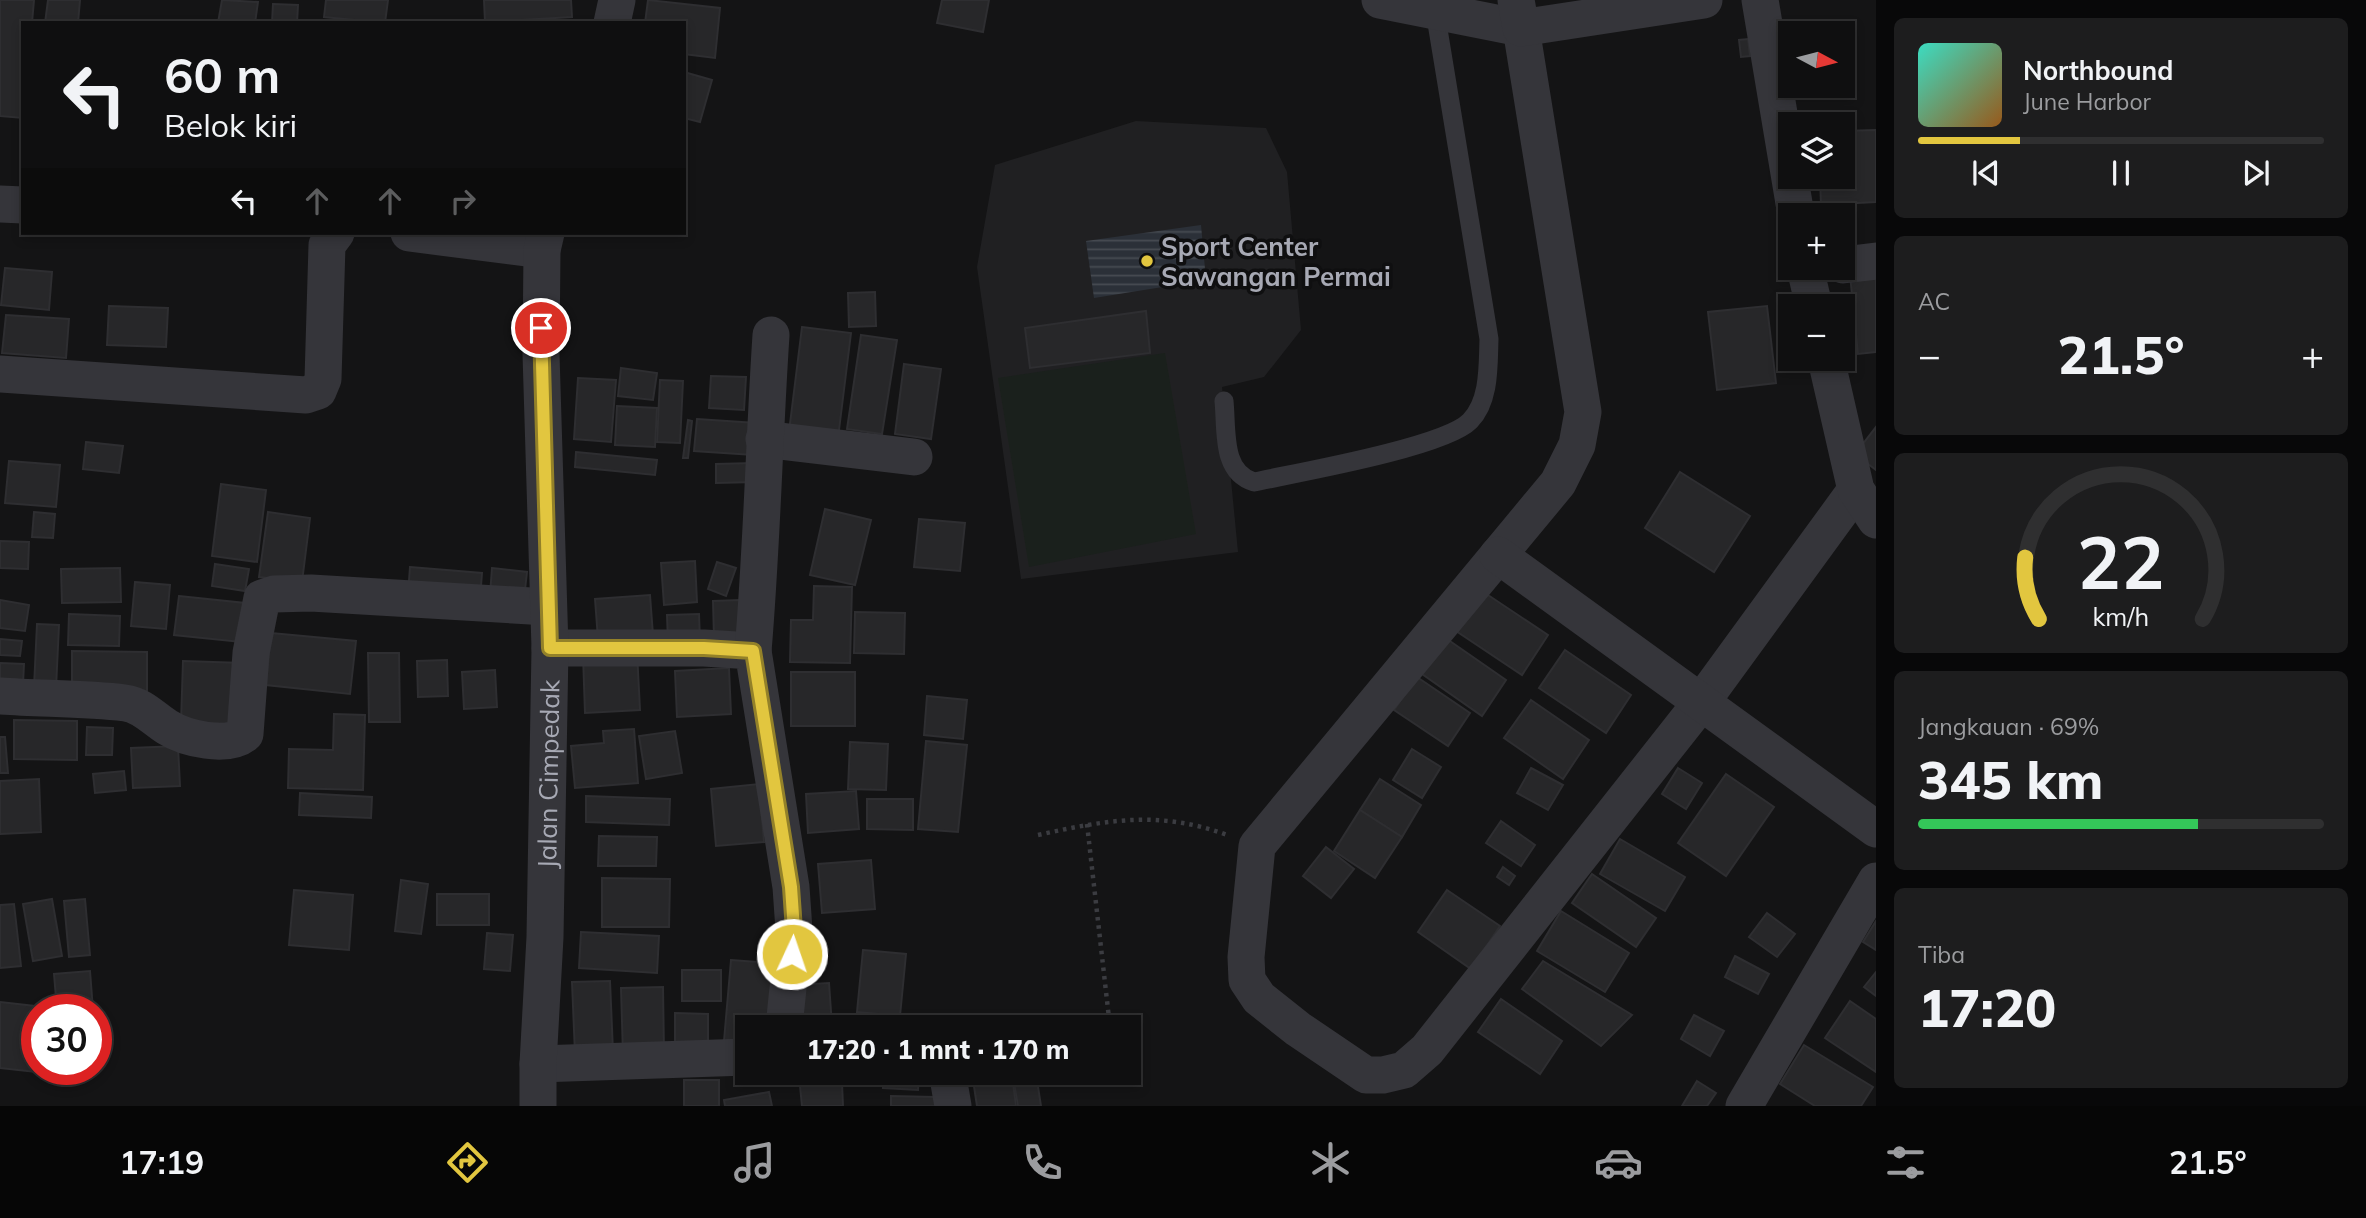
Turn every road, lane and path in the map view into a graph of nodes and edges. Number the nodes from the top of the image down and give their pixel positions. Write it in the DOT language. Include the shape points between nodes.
graph roads {
  1 [pos="617,0"];
  2 [pos="1380,0"];
  3 [pos="1704,0"];
  4 [pos="1760,0"];
  5 [pos="1435,11"];
  6 [pos="1518,14"];
  7 [pos="612,21"];
  8 [pos="1794,203"];
  9 [pos="0,204"];
  10 [pos="21,205"];
  11 [pos="334,235"];
  12 [pos="439,235"];
  13 [pos="544,242"];
  14 [pos="1876,261"];
  15 [pos="1855,264"];
  16 [pos="771,335"];
  17 [pos="1829,371"];
  18 [pos="0,374"];
  19 [pos="1224,401"];
  20 [pos="764,439"];
  21 [pos="914,457"];
  22 [pos="1856,490"];
  23 [pos="1876,520"];
  24 [pos="1498,555"];
  25 [pos="548,607"];
  26 [pos="550,648"];
  27 [pos="753,651"];
  28 [pos="0,696"];
  29 [pos="1700,704"];
  30 [pos="1087,824"];
  31 [pos="1876,829"];
  32 [pos="1038,835"];
  33 [pos="1257,846"];
  34 [pos="1876,881"];
  35 [pos="785,1015"];
  36 [pos="1109,1015"];
  37 [pos="735,1057"];
  38 [pos="538,1064"];
  39 [pos="538,1106"];
  40 [pos="1744,1106"];
  1 -- 7 [label="street"];
  2 -- 5 [label="street"];
  3 -- 6 [label="street"];
  4 -- 8 [label="street"];
  5 -- 6 [label="street"];
  5 -- 19 [label="lane" via="1489,339 1488,375 1480,405 1469,422 1428,443 1254,482 1241,478 1230,466"];
  6 -- 24 [label="street" via="1583,412 1577,445 1558,483"];
  9 -- 10 [label="street"];
  11 -- 18 [label="street" via="327,245 323,379 318,391 306,395"];
  12 -- 13 [label="street"];
  13 -- 25 [label="street, Jalan Cimpedak" via="541,354"];
  14 -- 15 [label="street"];
  16 -- 20 [label="street"];
  17 -- 22 [label="street"];
  20 -- 21 [label="street"];
  20 -- 27 [label="street" via="763,532"];
  22 -- 23 [label="street"];
  22 -- 29 [label="street"];
  24 -- 29 [label="street"];
  24 -- 33 [label="street"];
  25 -- 26 [label="street, Jalan Cimpedak"];
  25 -- 28 [label="street" via="311,593 262,598 251,653 244,734 236,740 217,743 170,729 128,703"];
  26 -- 27 [label="street"];
  26 -- 38 [label="street, Jalan Cimpedak"];
  27 -- 35 [label="street" via="791,887 794,930"];
  29 -- 31 [label="street"];
  29 -- 33 [label="street" via="1427,1051 1404,1070 1366,1074 1289,1022 1259,998 1247,980"];
  30 -- 32 [label="path"];
  30 -- 33 [label="path" via="1134,817 1195,823"];
  30 -- 36 [label="path"];
  34 -- 40 [label="street"];
  37 -- 38 [label="street"];
  38 -- 39 [label="street, Jalan Cimpedak"];
}
